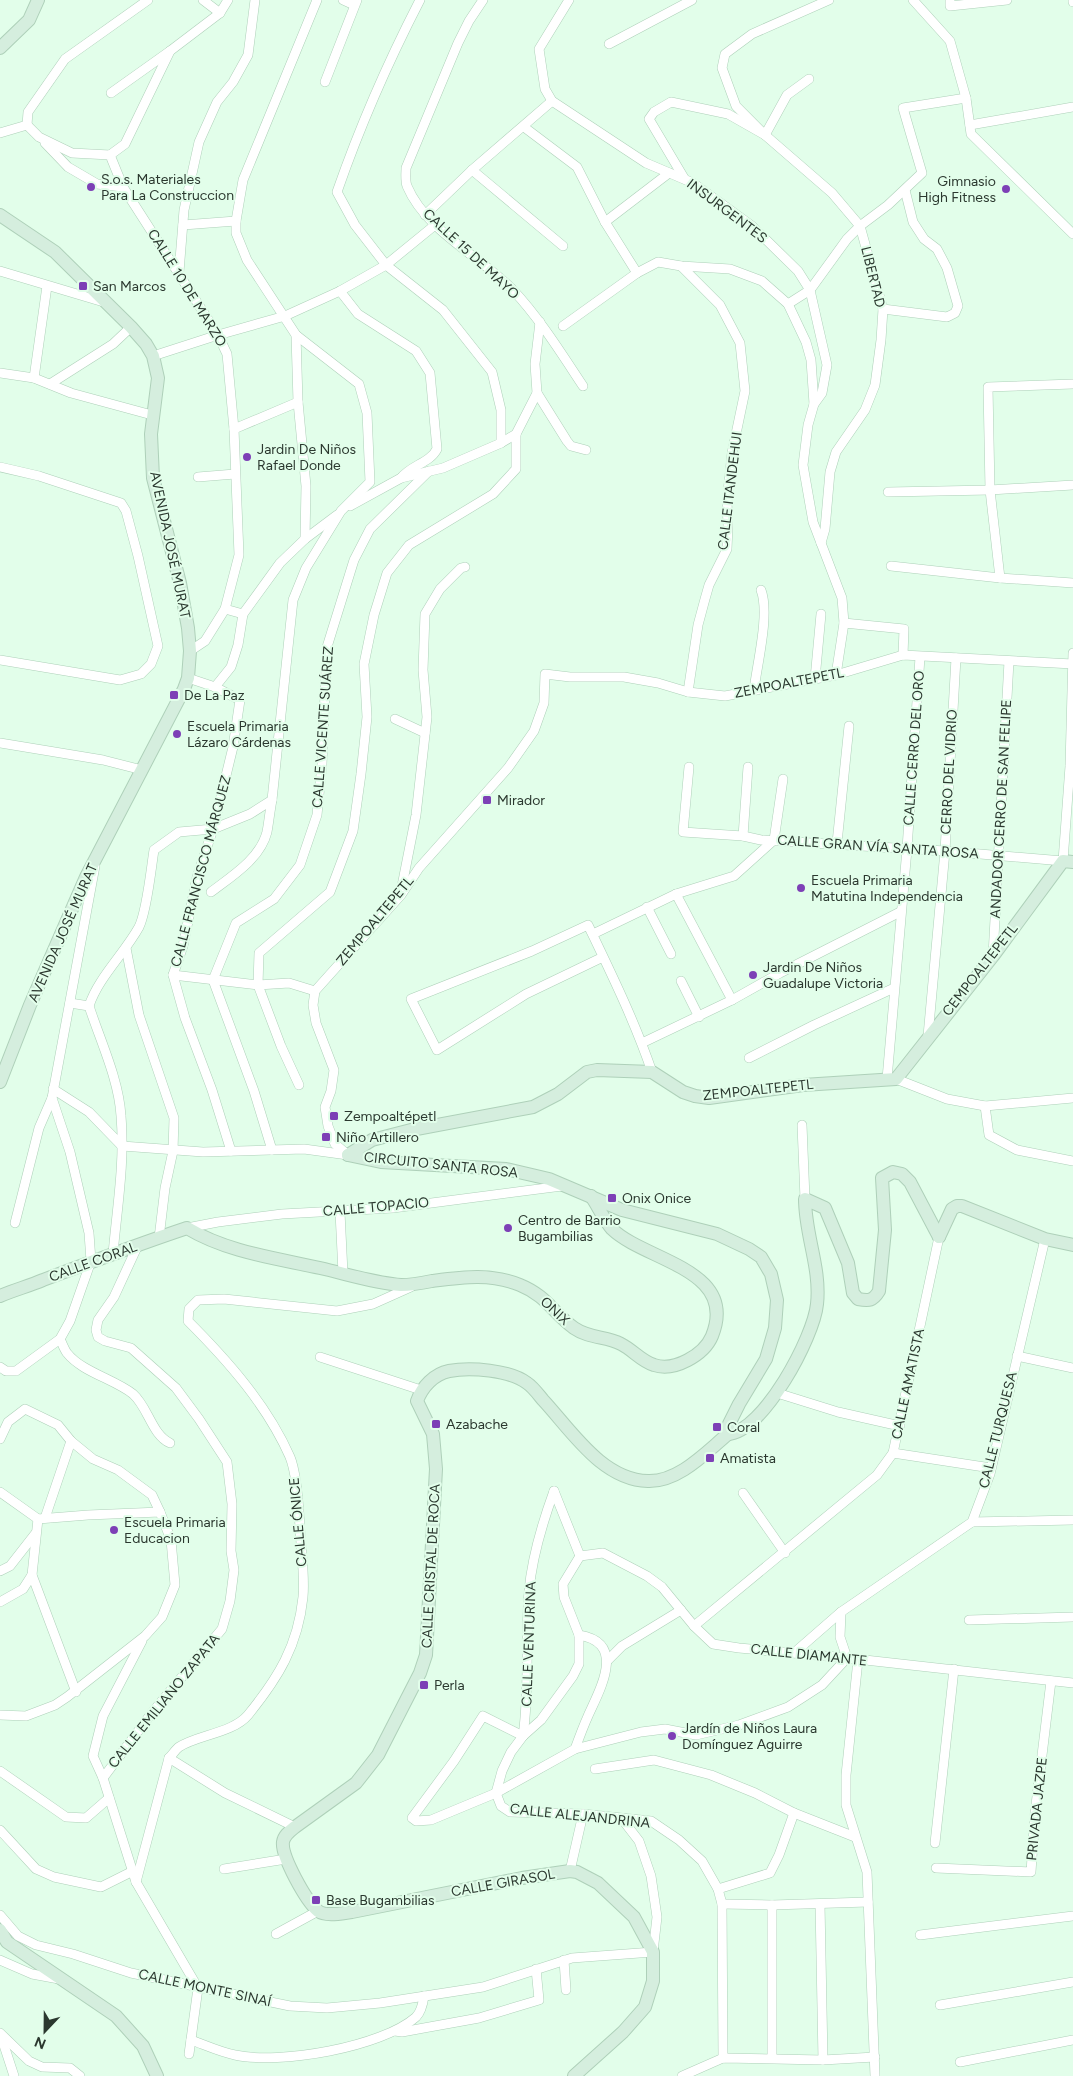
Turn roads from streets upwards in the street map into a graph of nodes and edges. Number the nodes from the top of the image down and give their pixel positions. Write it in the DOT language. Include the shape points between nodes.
graph roads {
  1 [pos="38,0"];
  2 [pos="148,0"];
  3 [pos="203,0"];
  4 [pos="228,0"];
  5 [pos="255,0"];
  6 [pos="317,0"];
  7 [pos="342,0"];
  8 [pos="420,0"];
  9 [pos="483,0"];
  10 [pos="568,0"];
  11 [pos="692,0"];
  12 [pos="829,0"];
  13 [pos="913,0"];
  14 [pos="950,0"];
  15 [pos="1007,0"];
  16 [pos="356,2"];
  17 [pos="220,13"];
  18 [pos="609,44"];
  19 [pos="0,48"];
  20 [pos="170,51"];
  21 [pos="809,79"];
  22 [pos="325,82"];
  23 [pos="111,93"];
  24 [pos="551,98"];
  25 [pos="966,98"];
  26 [pos="1073,107"];
  27 [pos="27,124"];
  28 [pos="970,125"];
  29 [pos="524,127"];
  30 [pos="0,133"];
  31 [pos="765,135"];
  32 [pos="39,137"];
  33 [pos="110,155"];
  34 [pos="472,170"];
  35 [pos="669,173"];
  36 [pos="684,178"];
  37 [pos="123,187"];
  38 [pos="905,190"];
  39 [pos="0,215"];
  40 [pos="425,215"];
  41 [pos="236,221"];
  42 [pos="605,222"];
  43 [pos="183,225"];
  44 [pos="435,225"];
  45 [pos="860,226"];
  46 [pos="1073,234"];
  47 [pos="563,246"];
  48 [pos="386,265"];
  49 [pos="681,266"];
  50 [pos="0,271"];
  51 [pos="179,272"];
  52 [pos="637,273"];
  53 [pos="47,286"];
  54 [pos="810,290"];
  55 [pos="340,291"];
  56 [pos="109,304"];
  57 [pos="788,304"];
  58 [pos="883,309"];
  59 [pos="285,316"];
  60 [pos="540,322"];
  61 [pos="563,326"];
  62 [pos="131,327"];
  63 [pos="218,335"];
  64 [pos="296,335"];
  65 [pos="154,356"];
  66 [pos="0,373"];
  67 [pos="34,378"];
  68 [pos="50,384"];
  69 [pos="1073,384"];
  70 [pos="583,386"];
  71 [pos="537,393"];
  72 [pos="298,402"];
  73 [pos="814,404"];
  74 [pos="152,416"];
  75 [pos="234,429"];
  76 [pos="516,434"];
  77 [pos="501,443"];
  78 [pos="586,450"];
  79 [pos="0,468"];
  80 [pos="429,471"];
  81 [pos="235,474"];
  82 [pos="198,477"];
  83 [pos="401,478"];
  84 [pos="1073,486"];
  85 [pos="990,490"];
  86 [pos="888,492"];
  87 [pos="341,511"];
  88 [pos="305,539"];
  89 [pos="821,543"];
  90 [pos="891,566"];
  91 [pos="465,567"];
  92 [pos="1000,578"];
  93 [pos="1073,583"];
  94 [pos="761,590"];
  95 [pos="225,609"];
  96 [pos="243,614"];
  97 [pos="821,614"];
  98 [pos="844,622"];
  99 [pos="190,651"];
  100 [pos="1073,653"];
  101 [pos="903,655"];
  102 [pos="920,657"];
  103 [pos="956,658"];
  104 [pos="0,660"];
  105 [pos="1009,661"];
  106 [pos="1072,664"];
  107 [pos="836,675"];
  108 [pos="188,678"];
  109 [pos="815,679"];
  110 [pos="215,687"];
  111 [pos="754,690"];
  112 [pos="688,692"];
  113 [pos="395,719"];
  114 [pos="849,726"];
  115 [pos="425,733"];
  116 [pos="0,743"];
  117 [pos="689,766"];
  118 [pos="1071,766"];
  119 [pos="748,767"];
  120 [pos="142,770"];
  121 [pos="783,779"];
  122 [pos="272,800"];
  123 [pos="213,829"];
  124 [pos="742,836"];
  125 [pos="774,840"];
  126 [pos="837,843"];
  127 [pos="907,849"];
  128 [pos="945,851"];
  129 [pos="997,855"];
  130 [pos="97,857"];
  131 [pos="1068,861"];
  132 [pos="211,892"];
  133 [pos="676,894"];
  134 [pos="401,895"];
  135 [pos="648,907"];
  136 [pos="900,912"];
  137 [pos="592,934"];
  138 [pos="126,948"];
  139 [pos="671,954"];
  140 [pos="993,956"];
  141 [pos="604,957"];
  142 [pos="173,975"];
  143 [pos="214,980"];
  144 [pos="681,981"];
  145 [pos="258,985"];
  146 [pos="894,988"];
  147 [pos="315,991"];
  148 [pos="732,1000"];
  149 [pos="70,1003"];
  150 [pos="89,1006"];
  151 [pos="699,1017"];
  152 [pos="928,1036"];
  153 [pos="642,1043"];
  154 [pos="749,1058"];
  155 [pos="652,1072"];
  156 [pos="891,1079"];
  157 [pos="0,1082"];
  158 [pos="299,1085"];
  159 [pos="53,1093"];
  160 [pos="1073,1098"];
  161 [pos="985,1106"];
  162 [pos="802,1126"];
  163 [pos="122,1146"];
  164 [pos="272,1150"];
  165 [pos="173,1151"];
  166 [pos="231,1151"];
  167 [pos="348,1155"];
  168 [pos="1073,1161"];
  169 [pos="565,1186"];
  170 [pos="591,1196"];
  171 [pos="805,1199"];
  172 [pos="340,1212"];
  173 [pos="15,1223"];
  174 [pos="187,1228"];
  175 [pos="939,1237"];
  176 [pos="159,1238"];
  177 [pos="1045,1239"];
  178 [pos="138,1245"];
  179 [pos="1073,1246"];
  180 [pos="113,1254"];
  181 [pos="91,1262"];
  182 [pos="343,1273"];
  183 [pos="418,1284"];
  184 [pos="0,1296"];
  185 [pos="60,1339"];
  186 [pos="1017,1356"];
  187 [pos="320,1357"];
  188 [pos="0,1367"];
  189 [pos="1073,1368"];
  190 [pos="777,1392"];
  191 [pos="419,1395"];
  192 [pos="900,1426"];
  193 [pos="728,1434"];
  194 [pos="1,1436"];
  195 [pos="71,1441"];
  196 [pos="170,1443"];
  197 [pos="893,1453"];
  198 [pos="991,1468"];
  199 [pos="0,1492"];
  200 [pos="743,1493"];
  201 [pos="160,1512"];
  202 [pos="42,1519"];
  203 [pos="1073,1520"];
  204 [pos="972,1522"];
  205 [pos="37,1532"];
  206 [pos="785,1552"];
  207 [pos="580,1556"];
  208 [pos="0,1571"];
  209 [pos="32,1575"];
  210 [pos="0,1602"];
  211 [pos="681,1610"];
  212 [pos="841,1612"];
  213 [pos="1073,1617"];
  214 [pos="969,1620"];
  215 [pos="694,1626"];
  216 [pos="579,1635"];
  217 [pos="145,1636"];
  218 [pos="794,1653"];
  219 [pos="847,1658"];
  220 [pos="858,1660"];
  221 [pos="606,1661"];
  222 [pos="954,1670"];
  223 [pos="1051,1681"];
  224 [pos="1073,1683"];
  225 [pos="76,1692"];
  226 [pos="0,1715"];
  227 [pos="523,1736"];
  228 [pos="575,1749"];
  229 [pos="170,1758"];
  230 [pos="595,1769"];
  231 [pos="0,1771"];
  232 [pos="103,1778"];
  233 [pos="496,1793"];
  234 [pos="109,1798"];
  235 [pos="794,1813"];
  236 [pos="583,1814"];
  237 [pos="622,1820"];
  238 [pos="295,1827"];
  239 [pos="0,1830"];
  240 [pos="855,1838"];
  241 [pos="935,1843"];
  242 [pos="286,1859"];
  243 [pos="936,1868"];
  244 [pos="224,1869"];
  245 [pos="133,1871"];
  246 [pos="570,1871"];
  247 [pos="136,1882"];
  248 [pos="718,1888"];
  249 [pos="868,1902"];
  250 [pos="722,1904"];
  251 [pos="820,1904"];
  252 [pos="772,1905"];
  253 [pos="318,1911"];
  254 [pos="0,1915"];
  255 [pos="1073,1916"];
  256 [pos="0,1930"];
  257 [pos="276,1934"];
  258 [pos="920,1935"];
  259 [pos="653,1952"];
  260 [pos="0,1960"];
  261 [pos="564,1960"];
  262 [pos="536,1969"];
  263 [pos="62,1979"];
  264 [pos="1073,1982"];
  265 [pos="198,1988"];
  266 [pos="566,1990"];
  267 [pos="424,1996"];
  268 [pos="940,2005"];
  269 [pos="395,2031"];
  270 [pos="0,2033"];
  271 [pos="191,2040"];
  272 [pos="1073,2040"];
  273 [pos="189,2054"];
  274 [pos="875,2057"];
  275 [pos="723,2058"];
  276 [pos="772,2058"];
  277 [pos="823,2060"];
  278 [pos="960,2062"];
  279 [pos="14,2076"];
  280 [pos="80,2076"];
  281 [pos="157,2076"];
  282 [pos="574,2076"];
  283 [pos="682,2076"];
  284 [pos="875,2076"];
  1 -- 19 [label="street" via="29,20"];
  2 -- 27 [label="street" via="65,59 28,112"];
  3 -- 17 [label="street"];
  4 -- 17 [label="street"];
  5 -- 43 [label="street" via="248,55 217,102 200,142"];
  6 -- 41 [label="street" via="243,180"];
  7 -- 16 [label="street"];
  8 -- 48 [label="street" via="395,48 337,192 355,225"];
  9 -- 40 [label="street, CALLE 15 DE MAYO" via="458,43 406,168 406,185"];
  10 -- 24 [label="street" via="539,49 545,89"];
  11 -- 18 [label="street"];
  12 -- 31 [label="street, LIBERTAD" via="752,34 725,54 722,68 736,106"];
  13 -- 25 [label="street" via="950,41"];
  14 -- 15 [label="street" via="950,6"];
  16 -- 22 [label="street"];
  17 -- 20 [label="street"];
  20 -- 23 [label="street"];
  20 -- 33 [label="street" via="125,144"];
  21 -- 31 [label="street" via="786,95"];
  24 -- 29 [label="street"];
  24 -- 35 [label="street, INSURGENTES" via="646,163"];
  25 -- 28 [label="street"];
  25 -- 38 [label="street" via="902,108 922,173"];
  26 -- 28 [label="street"];
  27 -- 30 [label="street"];
  27 -- 32 [label="street"];
  28 -- 46 [label="street" via="971,134"];
  29 -- 34 [label="street"];
  29 -- 42 [label="street" via="578,167"];
  31 -- 36 [label="street" via="728,114 672,102 654,112 649,120"];
  31 -- 45 [label="street, LIBERTAD" via="832,193"];
  32 -- 33 [label="street" via="72,153"];
  32 -- 37 [label="street" via="68,167 97,184"];
  33 -- 37 [label="street, CALLE 10 DE MARZO"];
  34 -- 40 [label="street"];
  34 -- 47 [label="street"];
  35 -- 36 [label="street, INSURGENTES"];
  35 -- 42 [label="street"];
  36 -- 54 [label="street, INSURGENTES" via="752,226 798,271"];
  37 -- 51 [label="street, CALLE 10 DE MARZO"];
  38 -- 45 [label="street"];
  38 -- 58 [label="street" via="913,222 924,239 937,249 947,268 958,306 955,313 947,317"];
  39 -- 56 [label="street, AVENIDA JOSÉ MURAT" via="55,252"];
  40 -- 44 [label="street, CALLE 15 DE MAYO"];
  41 -- 43 [label="street"];
  41 -- 59 [label="street" via="236,233 247,260"];
  42 -- 52 [label="street"];
  43 -- 51 [label="street"];
  44 -- 48 [label="street"];
  44 -- 60 [label="street, CALLE 15 DE MAYO" via="489,267"];
  45 -- 54 [label="street"];
  45 -- 58 [label="street, LIBERTAD"];
  48 -- 55 [label="street"];
  48 -- 77 [label="street" via="443,310 492,372 502,410"];
  49 -- 52 [label="street" via="658,262"];
  49 -- 57 [label="street" via="730,270 762,281"];
  49 -- 112 [label="street, CALLE ITANDEHUI" via="720,305 740,343 746,390 732,453 726,549 709,585 698,625"];
  50 -- 53 [label="street"];
  51 -- 63 [label="street, CALLE 10 DE MARZO"];
  52 -- 61 [label="street"];
  53 -- 56 [label="street"];
  53 -- 67 [label="street"];
  54 -- 57 [label="street"];
  54 -- 73 [label="street, INSURGENTES" via="827,365 822,393"];
  55 -- 59 [label="street"];
  55 -- 83 [label="street" via="358,314 416,351 430,373 437,449 433,456 407,470"];
  56 -- 62 [label="street, AVENIDA JOSÉ MURAT"];
  57 -- 73 [label="street" via="811,360"];
  58 -- 89 [label="street, LIBERTAD" via="875,385 865,410 836,452 830,472"];
  59 -- 63 [label="street"];
  59 -- 64 [label="street"];
  60 -- 70 [label="street, CALLE 15 DE MAYO"];
  60 -- 71 [label="street" via="535,364"];
  62 -- 65 [label="street, AVENIDA JOSÉ MURAT"];
  62 -- 68 [label="street" via="113,344"];
  63 -- 65 [label="street"];
  63 -- 75 [label="street, CALLE 10 DE MARZO" via="227,354"];
  64 -- 72 [label="street"];
  64 -- 87 [label="street" via="359,384 365,405 370,482"];
  65 -- 74 [label="street, AVENIDA JOSÉ MURAT" via="158,378"];
  66 -- 67 [label="street"];
  67 -- 68 [label="street"];
  68 -- 74 [label="street"];
  69 -- 85 [label="street" via="988,387"];
  71 -- 76 [label="street"];
  71 -- 78 [label="street" via="571,446"];
  72 -- 75 [label="street"];
  72 -- 88 [label="street" via="306,486"];
  73 -- 89 [label="street, INSURGENTES" via="803,465 813,522"];
  74 -- 99 [label="street, AVENIDA JOSÉ MURAT" via="153,478 180,583"];
  75 -- 81 [label="street, CALLE 10 DE MARZO"];
  76 -- 77 [label="street"];
  76 -- 145 [label="street" via="516,469 493,494 409,545 387,573 364,664 367,717 353,831 330,892 259,953"];
  77 -- 80 [label="street" via="444,468"];
  79 -- 104 [label="street" via="39,476 121,504 126,511 138,556 158,646 151,664 141,674 120,680"];
  80 -- 83 [label="street"];
  80 -- 143 [label="street, CALLE VICENTE SUÁREZ" via="370,529 354,560 327,647 317,815 300,865 274,899 236,924"];
  81 -- 82 [label="street"];
  81 -- 95 [label="street, CALLE 10 DE MARZO" via="239,555"];
  83 -- 87 [label="street"];
  84 -- 85 [label="street"];
  85 -- 86 [label="street"];
  85 -- 92 [label="street"];
  87 -- 88 [label="street"];
  87 -- 122 [label="street" via="306,568 293,600"];
  88 -- 96 [label="street" via="280,563"];
  89 -- 98 [label="street, INSURGENTES" via="842,598"];
  90 -- 92 [label="street"];
  91 -- 115 [label="street" via="440,589 425,614"];
  92 -- 93 [label="street"];
  94 -- 111 [label="street" via="764,598 763,623"];
  95 -- 96 [label="street"];
  95 -- 99 [label="street, CALLE 10 DE MARZO" via="205,641"];
  96 -- 110 [label="street" via="231,667"];
  97 -- 109 [label="street"];
  98 -- 101 [label="street" via="904,629"];
  98 -- 107 [label="street, INSURGENTES"];
  99 -- 108 [label="street, AVENIDA JOSÉ MURAT"];
  100 -- 106 [label="street"];
  101 -- 102 [label="street, ZEMPOALTEPETL"];
  101 -- 107 [label="street, ZEMPOALTEPETL"];
  102 -- 103 [label="street, ZEMPOALTEPETL"];
  102 -- 127 [label="street, CALLE CERRO DEL ORO"];
  103 -- 105 [label="street, ZEMPOALTEPETL"];
  103 -- 128 [label="street, CERRO DEL VIDRIO"];
  105 -- 106 [label="street, ZEMPOALTEPETL"];
  105 -- 129 [label="street, ANDADOR CERRO DE SAN FELIPE"];
  106 -- 118 [label="street"];
  107 -- 109 [label="street, ZEMPOALTEPETL"];
  108 -- 110 [label="street, CALLE FRANCISCO MÁRQUEZ"];
  108 -- 120 [label="street, AVENIDA JOSÉ MURAT"];
  109 -- 111 [label="street, ZEMPOALTEPETL"];
  110 -- 123 [label="street, CALLE FRANCISCO MÁRQUEZ" via="240,700 234,747"];
  111 -- 112 [label="street, ZEMPOALTEPETL" via="725,696"];
  112 -- 134 [label="street, ZEMPOALTEPETL" via="624,677 545,674 544,703 534,731 508,768 419,868"];
  113 -- 115 [label="street"];
  114 -- 126 [label="street"];
  115 -- 134 [label="street" via="416,815"];
  116 -- 120 [label="street" via="103,760"];
  117 -- 124 [label="street, CALLE GRAN VÍA SANTA ROSA" via="683,832"];
  118 -- 131 [label="street"];
  119 -- 124 [label="street"];
  120 -- 130 [label="street, AVENIDA JOSÉ MURAT"];
  121 -- 125 [label="street"];
  122 -- 123 [label="street" via="250,814"];
  122 -- 132 [label="street" via="266,834 258,850 247,864"];
  123 -- 138 [label="street" via="179,832 154,850 140,924"];
  123 -- 142 [label="street, CALLE FRANCISCO MÁRQUEZ" via="197,877 183,946"];
  124 -- 125 [label="street, CALLE GRAN VÍA SANTA ROSA"];
  125 -- 126 [label="street, CALLE GRAN VÍA SANTA ROSA"];
  125 -- 133 [label="street" via="734,876"];
  126 -- 127 [label="street, CALLE GRAN VÍA SANTA ROSA"];
  127 -- 128 [label="street, CALLE GRAN VÍA SANTA ROSA"];
  127 -- 136 [label="street, CALLE CERRO DEL ORO"];
  128 -- 129 [label="street, CALLE GRAN VÍA SANTA ROSA"];
  128 -- 152 [label="street, CERRO DEL VIDRIO"];
  129 -- 131 [label="street, CALLE GRAN VÍA SANTA ROSA"];
  129 -- 140 [label="street, ANDADOR CERRO DE SAN FELIPE"];
  130 -- 149 [label="street"];
  130 -- 157 [label="street, AVENIDA JOSÉ MURAT" via="30,1005"];
  131 -- 140 [label="street, CEMPOALTEPETL"];
  133 -- 135 [label="street"];
  133 -- 148 [label="street"];
  134 -- 147 [label="street, ZEMPOALTEPETL"];
  135 -- 137 [label="street"];
  135 -- 139 [label="street"];
  136 -- 146 [label="street, CALLE CERRO DEL ORO"];
  136 -- 148 [label="street"];
  137 -- 141 [label="street"];
  137 -- 141 [label="street" via="588,924 532,951 411,999 437,1050 526,994"];
  138 -- 150 [label="street" via="93,995"];
  138 -- 165 [label="street" via="139,1015 174,1118"];
  140 -- 152 [label="street, CEMPOALTEPETL"];
  141 -- 153 [label="street"];
  142 -- 143 [label="street"];
  142 -- 166 [label="street, CALLE FRANCISCO MÁRQUEZ"];
  143 -- 145 [label="street"];
  143 -- 164 [label="street"];
  144 -- 151 [label="street"];
  145 -- 147 [label="street" via="289,982"];
  145 -- 158 [label="street"];
  146 -- 154 [label="street"];
  146 -- 156 [label="street, CALLE CERRO DEL ORO"];
  147 -- 167 [label="street" via="316,1022 334,1070 326,1107 328,1126 334,1144"];
  148 -- 151 [label="street"];
  149 -- 150 [label="street"];
  149 -- 159 [label="street"];
  150 -- 163 [label="street" via="122,1115"];
  151 -- 153 [label="street"];
  152 -- 156 [label="street, CEMPOALTEPETL"];
  153 -- 155 [label="street"];
  155 -- 156 [label="street, ZEMPOALTEPETL" via="683,1092 709,1098 803,1085"];
  155 -- 167 [label="street, ZEMPOALTEPETL" via="616,1069 587,1072 558,1094 533,1107 372,1140"];
  156 -- 161 [label="street" via="947,1099"];
  159 -- 163 [label="street" via="89,1112"];
  159 -- 173 [label="street" via="39,1128"];
  159 -- 181 [label="street" via="89,1233"];
  160 -- 161 [label="street"];
  161 -- 168 [label="street" via="989,1135 1017,1150"];
  162 -- 171 [label="street"];
  163 -- 165 [label="street"];
  163 -- 180 [label="street"];
  164 -- 166 [label="street"];
  164 -- 167 [label="street" via="304,1149"];
  165 -- 166 [label="street"];
  165 -- 176 [label="street"];
  167 -- 169 [label="street, CIRCUITO SANTA ROSA" via="381,1162 506,1169"];
  169 -- 170 [label="street, CIRCUITO SANTA ROSA"];
  169 -- 172 [label="street, CALLE TOPACIO"];
  170 -- 183 [label="street, ONIX" via="612,1228 629,1241 687,1269 710,1293 716,1319 711,1338 694,1358 673,1366 655,1366 621,1344 586,1335 572,1326 544,1298 521,1285 494,1277 476,1276"];
  170 -- 193 [label="street, CIRCUITO SANTA ROSA" via="622,1210 717,1234 761,1257 771,1274 777,1300 775,1328 766,1359 739,1404 729,1424"];
  171 -- 175 [label="street" via="825,1208 848,1263 853,1293 858,1299 868,1301 875,1298 878,1291 884,1239 882,1178 893,1172 902,1174 910,1182"];
  171 -- 190 [label="street" via="805,1219 817,1276 817,1306 803,1350"];
  172 -- 174 [label="street, CALLE TOPACIO" via="282,1214"];
  172 -- 182 [label="street"];
  174 -- 176 [label="street, CALLE CORAL"];
  174 -- 182 [label="street, ONIX" via="220,1245"];
  175 -- 177 [label="street, CALLE AMATISTA" via="954,1206 962,1206"];
  175 -- 192 [label="street, CALLE AMATISTA"];
  176 -- 178 [label="street, CALLE CORAL"];
  177 -- 179 [label="street"];
  177 -- 186 [label="street, CALLE TURQUESA"];
  178 -- 180 [label="street, CALLE CORAL"];
  178 -- 232 [label="street, CALLE EMILIANO ZAPATA" via="114,1297 98,1320 98,1337 131,1348 176,1388 226,1462 232,1504 234,1570 222,1629"];
  180 -- 181 [label="street, CALLE CORAL"];
  181 -- 184 [label="street, CALLE CORAL"];
  181 -- 185 [label="street" via="70,1321"];
  182 -- 183 [label="street, ONIX" via="402,1285"];
  183 -- 229 [label="street, CALLE ÓNICE" via="373,1304 337,1311 224,1299 198,1300 189,1309 188,1321 228,1360 276,1430 291,1459 299,1506 303,1596 297,1632 285,1662 246,1718 179,1747"];
  185 -- 188 [label="street" via="16,1371"];
  185 -- 196 [label="street" via="67,1353 78,1362 132,1394 164,1440"];
  186 -- 189 [label="street"];
  186 -- 198 [label="street, CALLE TURQUESA"];
  187 -- 191 [label="street"];
  190 -- 192 [label="street" via="838,1412"];
  190 -- 193 [label="street" via="751,1423 737,1433"];
  191 -- 193 [label="street" via="431,1380 448,1371 473,1369 504,1373 527,1383 601,1464 625,1477 648,1482 667,1479 686,1468"];
  191 -- 238 [label="street, CALLE CRISTAL DE ROCA" via="433,1434 436,1469 426,1655 378,1755 356,1783"];
  192 -- 197 [label="street, CALLE AMATISTA"];
  194 -- 195 [label="street" via="8,1422 25,1409 58,1425"];
  195 -- 201 [label="street" via="93,1459 118,1470 152,1495"];
  195 -- 202 [label="street"];
  197 -- 198 [label="street"];
  197 -- 206 [label="street, CALLE AMATISTA" via="877,1475"];
  198 -- 204 [label="street, CALLE TURQUESA"];
  199 -- 202 [label="street"];
  200 -- 206 [label="street"];
  201 -- 202 [label="street"];
  201 -- 217 [label="street" via="171,1540 175,1585 162,1617"];
  202 -- 205 [label="street"];
  203 -- 204 [label="street"];
  204 -- 212 [label="street"];
  205 -- 208 [label="street" via="10,1566"];
  205 -- 209 [label="street"];
  206 -- 215 [label="street, CALLE AMATISTA"];
  207 -- 211 [label="street, CALLE DIAMANTE" via="603,1553 647,1576 662,1587"];
  207 -- 216 [label="street" via="563,1584 564,1597"];
  207 -- 227 [label="street, CALLE VENTURINA" via="554,1491 542,1524 529,1591 528,1680"];
  209 -- 210 [label="street" via="23,1589"];
  209 -- 225 [label="street"];
  211 -- 215 [label="street, CALLE DIAMANTE"];
  211 -- 221 [label="street" via="622,1646"];
  212 -- 218 [label="street"];
  212 -- 219 [label="street" via="840,1637"];
  213 -- 214 [label="street"];
  215 -- 218 [label="street, CALLE DIAMANTE" via="713,1644"];
  216 -- 221 [label="street" via="599,1643"];
  216 -- 227 [label="street" via="579,1664 573,1676 541,1720"];
  217 -- 225 [label="street"];
  217 -- 232 [label="street" via="103,1716 93,1756"];
  218 -- 219 [label="street, CALLE DIAMANTE"];
  219 -- 220 [label="street, CALLE DIAMANTE"];
  219 -- 228 [label="street" via="822,1685 788,1707 739,1725 696,1735 657,1730"];
  220 -- 222 [label="street, CALLE DIAMANTE"];
  220 -- 240 [label="street" via="846,1785 846,1805"];
  221 -- 228 [label="street" via="606,1674 599,1696"];
  222 -- 223 [label="street, CALLE DIAMANTE"];
  222 -- 241 [label="street"];
  223 -- 224 [label="street, CALLE DIAMANTE"];
  223 -- 243 [label="street, PRIVADA JAZPE" via="1031,1872"];
  225 -- 226 [label="street" via="55,1705 26,1716"];
  227 -- 233 [label="street, CALLE VENTURINA" via="511,1752"];
  227 -- 233 [label="street" via="482,1716 412,1818 416,1821 431,1820"];
  228 -- 233 [label="street"];
  229 -- 238 [label="street" via="225,1793"];
  229 -- 247 [label="street"];
  230 -- 235 [label="street" via="654,1760 711,1775"];
  231 -- 234 [label="street" via="66,1817 86,1818"];
  232 -- 234 [label="street"];
  233 -- 236 [label="street, CALLE ALEJANDRINA" via="501,1806 510,1812"];
  234 -- 245 [label="street"];
  235 -- 240 [label="street"];
  235 -- 248 [label="street" via="770,1873"];
  236 -- 237 [label="street, CALLE ALEJANDRINA"];
  236 -- 246 [label="street"];
  237 -- 248 [label="street, CALLE ALEJANDRINA" via="652,1821 679,1840 702,1861"];
  237 -- 259 [label="street" via="639,1841 651,1876 657,1918"];
  238 -- 242 [label="street, CALLE CRISTAL DE ROCA" via="286,1834 283,1842"];
  239 -- 245 [label="street" via="36,1869 54,1877 100,1887"];
  240 -- 249 [label="street" via="867,1872"];
  242 -- 244 [label="street"];
  242 -- 253 [label="street, CALLE CRISTAL DE ROCA" via="299,1886"];
  245 -- 247 [label="street"];
  246 -- 253 [label="street, CALLE GIRASOL" via="352,1912 334,1914"];
  246 -- 259 [label="street, CALLE GIRASOL" via="598,1883 634,1916"];
  247 -- 265 [label="street"];
  248 -- 250 [label="street, CALLE ALEJANDRINA"];
  249 -- 251 [label="street"];
  249 -- 274 [label="street"];
  250 -- 252 [label="street"];
  250 -- 275 [label="street, CALLE ALEJANDRINA"];
  251 -- 252 [label="street"];
  251 -- 277 [label="street"];
  252 -- 276 [label="street"];
  253 -- 257 [label="street"];
  254 -- 265 [label="street, CALLE MONTE SINAÍ" via="18,1936 36,1945 131,1973"];
  255 -- 258 [label="street"];
  256 -- 263 [label="street" via="7,1942"];
  259 -- 261 [label="street, CALLE MONTE SINAÍ" via="601,1954"];
  259 -- 282 [label="street" via="653,1981 645,2007 623,2032"];
  260 -- 263 [label="street" via="32,1974"];
  261 -- 262 [label="street, CALLE MONTE SINAÍ"];
  261 -- 266 [label="street"];
  262 -- 267 [label="street, CALLE MONTE SINAÍ" via="483,1987"];
  262 -- 269 [label="street" via="539,2000 479,2018"];
  263 -- 281 [label="street" via="116,2016 143,2046"];
  264 -- 268 [label="street"];
  265 -- 267 [label="street, CALLE MONTE SINAÍ" via="290,2006 327,2008"];
  265 -- 271 [label="street"];
  267 -- 269 [label="street" via="418,2016"];
  269 -- 271 [label="street" via="318,2054 277,2057 235,2055"];
  270 -- 279 [label="street"];
  270 -- 280 [label="street" via="29,2061 42,2067 70,2068"];
  271 -- 273 [label="street"];
  272 -- 278 [label="street"];
  274 -- 277 [label="street"];
  274 -- 284 [label="street"];
  275 -- 276 [label="street"];
  275 -- 283 [label="street"];
  276 -- 277 [label="street"];
}
